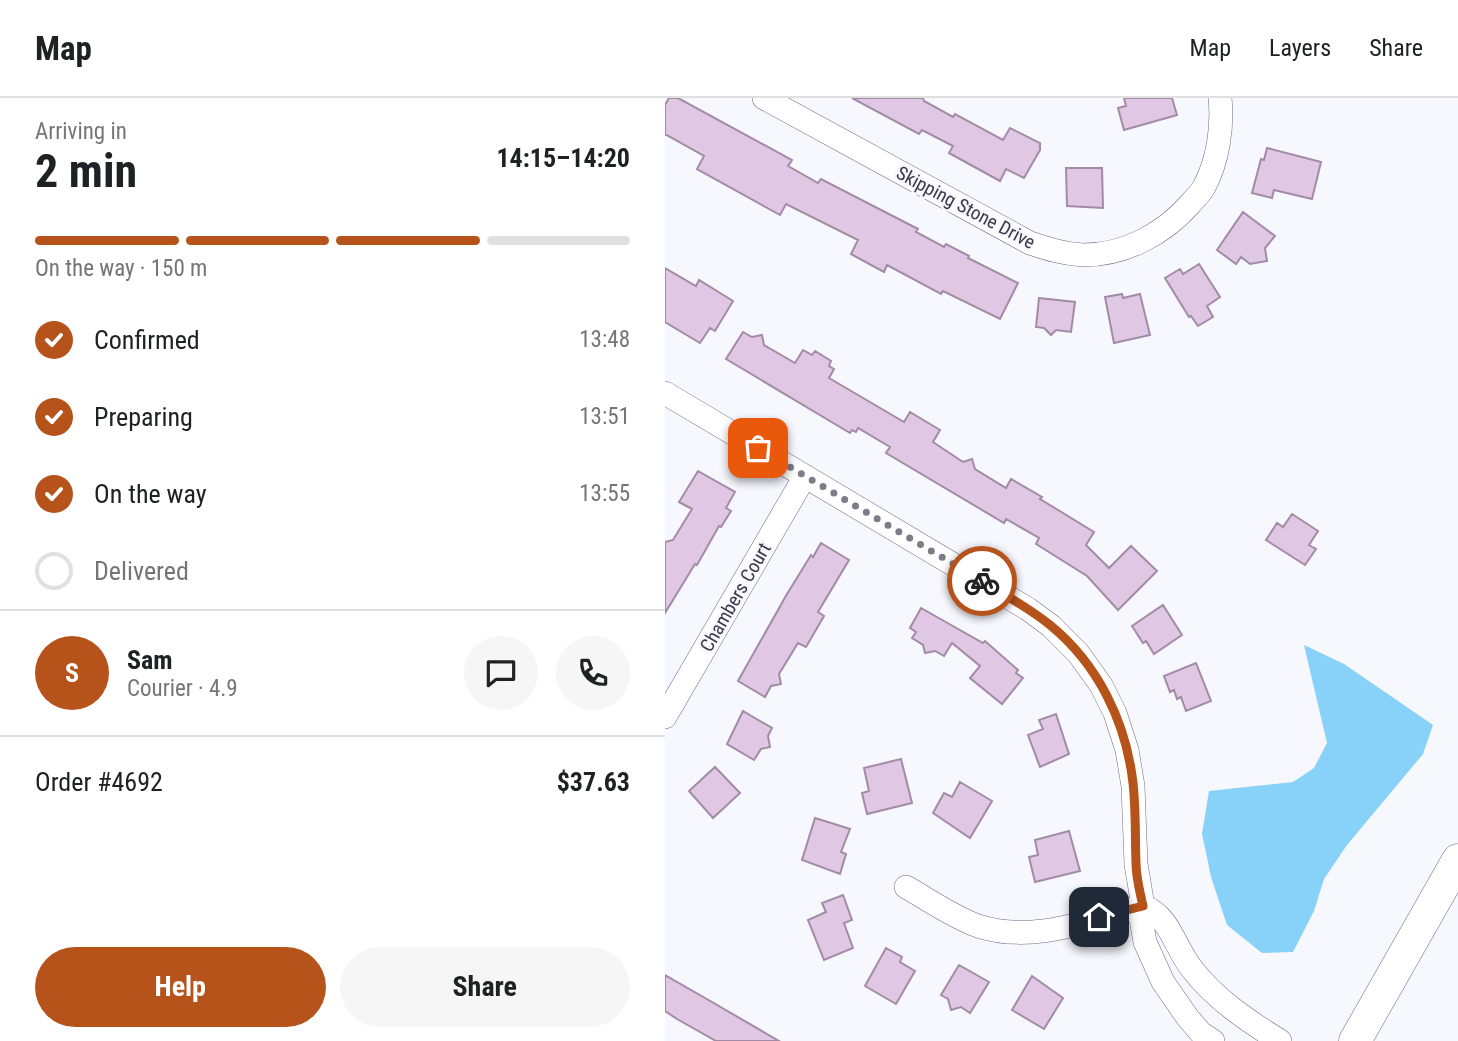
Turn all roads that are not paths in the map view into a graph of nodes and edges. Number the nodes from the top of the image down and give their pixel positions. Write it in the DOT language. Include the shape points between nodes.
graph roads {
  1 [pos="764,98"];
  2 [pos="1220,98"];
  3 [pos="665,393"];
  4 [pos="805,476"];
  5 [pos="665,718"];
  6 [pos="1458,860"];
  7 [pos="907,887"];
  8 [pos="1143,906"];
  9 [pos="1213,1041"];
  10 [pos="1280,1041"];
  11 [pos="1355,1041"];
  1 -- 2 [label="street, Skipping Stone Drive" via="1030,243 1083,255 1128,247 1156,235 1178,218 1204,188 1216,154"];
  3 -- 4 [label="street"];
  4 -- 5 [label="street, Chambers Court"];
  4 -- 8 [label="street" via="1028,609 1084,660 1110,702 1128,750"];
  6 -- 11 [label="main road"];
  7 -- 8 [label="street" via="961,919 1005,932 1040,932"];
  8 -- 9 [label="street" via="1145,942 1163,982 1188,1018"];
  8 -- 10 [label="street" via="1168,927 1191,968 1212,990 1238,1014"];
}
